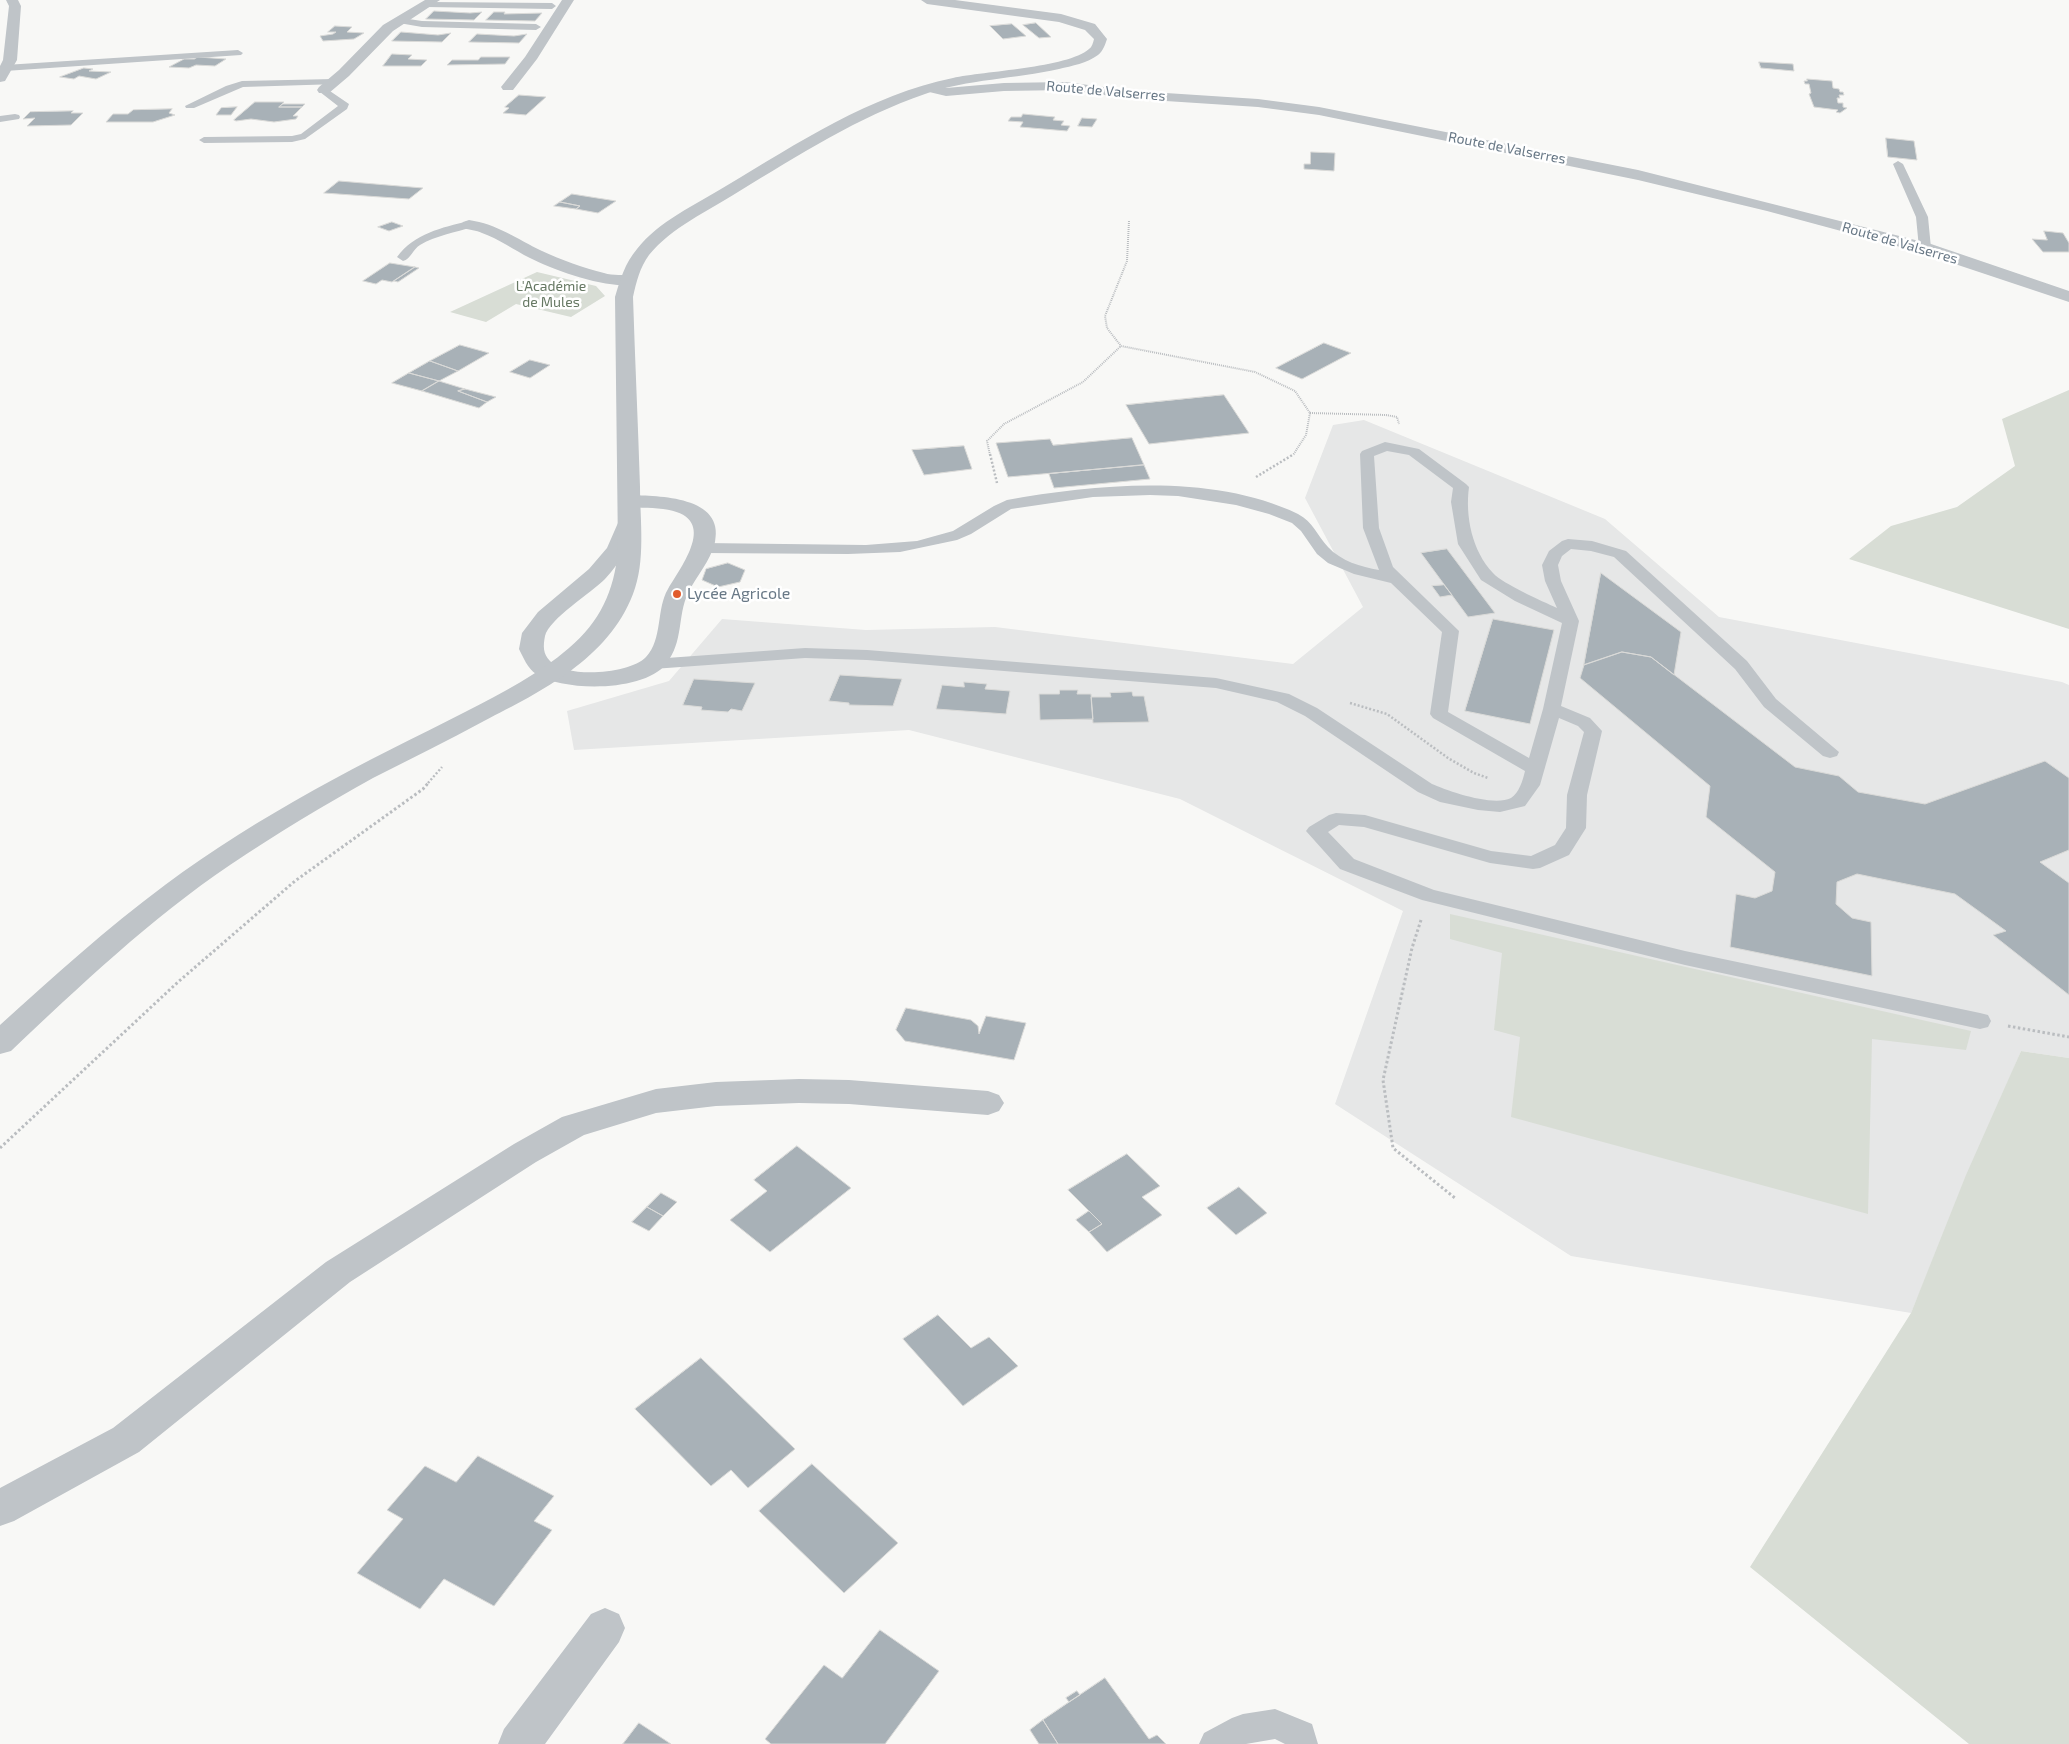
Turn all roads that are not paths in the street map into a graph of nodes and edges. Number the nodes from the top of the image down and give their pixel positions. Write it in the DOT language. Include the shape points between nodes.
graph roads {
  1 [pos="12,0"];
  2 [pos="568,0"];
  3 [pos="927,0"];
  4 [pos="432,2"];
  5 [pos="552,6"];
  6 [pos="402,20"];
  7 [pos="536,27"];
  8 [pos="238,53"];
  9 [pos="3,73"];
  10 [pos="329,86"];
  11 [pos="508,87"];
  12 [pos="930,88"];
  13 [pos="190,106"];
  14 [pos="15,117"];
  15 [pos="0,118"];
  16 [pos="204,140"];
  17 [pos="1898,164"];
  18 [pos="469,225"];
  19 [pos="1925,248"];
  20 [pos="404,257"];
  21 [pos="628,280"];
  22 [pos="2069,297"];
  23 [pos="629,511"];
  24 [pos="702,548"];
  25 [pos="1397,579"];
  26 [pos="1571,621"];
  27 [pos="653,664"];
  28 [pos="553,674"];
  29 [pos="1552,709"];
  30 [pos="1830,752"];
  31 [pos="1535,770"];
  32 [pos="1980,1021"];
  33 [pos="0,1043"];
  34 [pos="988,1103"];
  35 [pos="0,1508"];
  36 [pos="605,1628"];
  37 [pos="519,1744"];
  38 [pos="1215,1744"];
  39 [pos="1302,1744"];
  1 -- 9 [label="street" via="16,6 10,60"];
  2 -- 11 [label="street" via="530,60"];
  3 -- 12 [label="street" via="1061,18 1090,27 1101,39 1093,52 1070,62"];
  4 -- 5 [label="lane"];
  4 -- 6 [label="street"];
  6 -- 7 [label="lane" via="422,24"];
  6 -- 10 [label="street" via="388,28"];
  8 -- 9 [label="lane"];
  10 -- 13 [label="lane" via="242,84"];
  10 -- 16 [label="lane" via="343,107 305,136"];
  12 -- 19 [label="street, Route de Valserres" via="946,92 1065,86 1319,111 1638,175"];
  12 -- 21 [label="street" via="893,99 849,120 703,207 657,238 643,252"];
  14 -- 15 [label="lane"];
  17 -- 19 [label="lane" via="1922,217"];
  18 -- 20 [label="lane" via="415,243"];
  18 -- 21 [label="street" via="483,227 537,255 603,279"];
  19 -- 22 [label="street, Route de Valserres"];
  21 -- 23 [label="street" via="624,297"];
  23 -- 24 [label="street" via="660,502 691,510 706,525"];
  23 -- 28 [label="street" via="627,578 622,595 611,617 594,638"];
  23 -- 28 [label="street" via="617,549 597,574 546,617 534,633 531,649 541,667"];
  24 -- 25 [label="lane" via="879,551 931,543 969,530 1007,505 1127,489 1163,489 1208,494 1276,510 1298,521 1314,534 1325,554 1346,566"];
  24 -- 27 [label="street" via="677,594 661,653"];
  25 -- 26 [label="lane" via="1386,569 1371,528 1367,454 1385,446 1414,452 1461,487 1459,502 1466,544 1487,577 1521,598"];
  25 -- 31 [label="lane" via="1451,632 1439,714"];
  26 -- 29 [label="lane"];
  26 -- 30 [label="lane" via="1553,582 1550,565 1555,554 1568,544 1592,546 1620,554 1741,665 1770,703"];
  27 -- 28 [label="street" via="639,673 606,678"];
  27 -- 31 [label="lane" via="806,653 1216,683 1283,698 1311,712 1425,788 1447,798 1500,806 1518,802 1531,785"];
  28 -- 33 [label="street" via="359,776 203,871 139,918"];
  29 -- 31 [label="lane"];
  29 -- 32 [label="lane" via="1584,722 1592,732 1577,795 1576,828 1562,850 1533,863 1490,857 1365,821 1336,819 1316,830 1347,864 1429,895 1685,958"];
  34 -- 35 [label="street" via="849,1092 716,1094 656,1101 573,1126 338,1272 126,1440"];
  36 -- 37 [label="street"];
  38 -- 39 [label="lane" via="1243,1729 1275,1724 1301,1735"];
}
